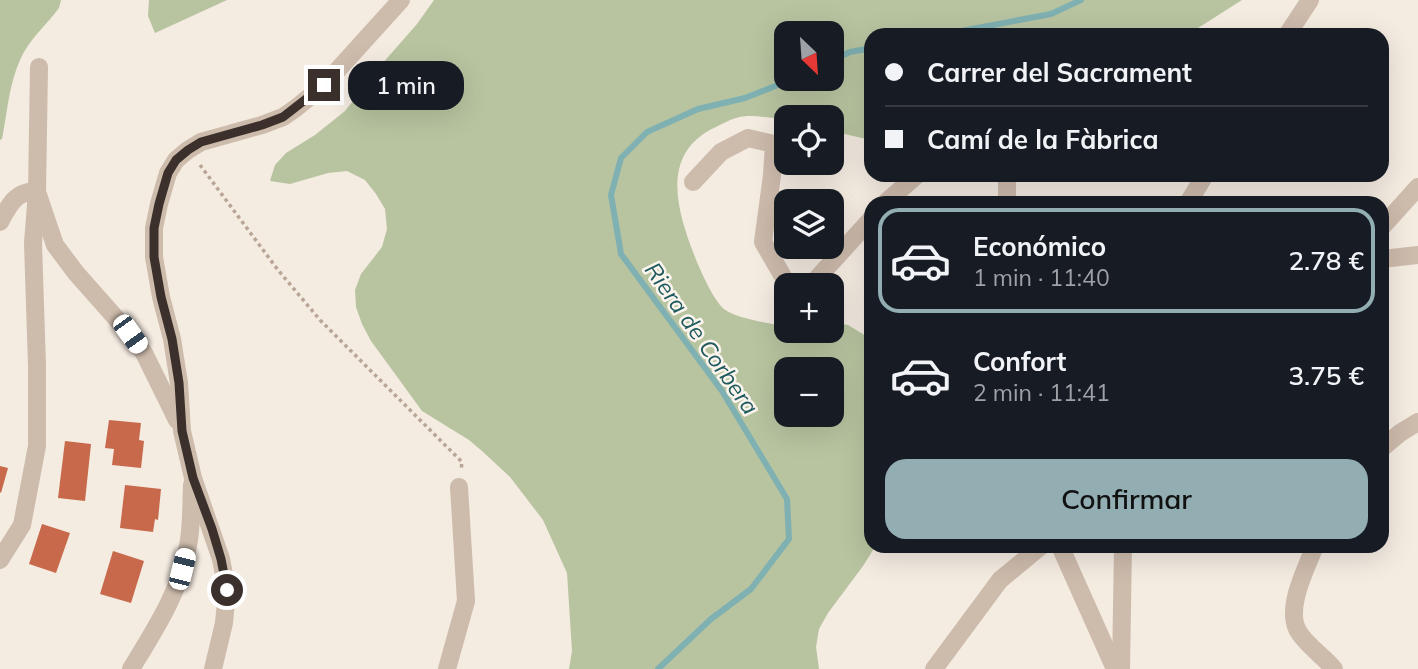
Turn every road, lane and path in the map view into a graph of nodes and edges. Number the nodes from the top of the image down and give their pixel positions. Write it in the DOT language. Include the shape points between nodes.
graph roads {
  1 [pos="401,0"];
  2 [pos="1310,0"];
  3 [pos="1292,28"];
  4 [pos="39,67"];
  5 [pos="188,150"];
  6 [pos="693,181"];
  7 [pos="909,182"];
  8 [pos="1418,187"];
  9 [pos="37,192"];
  10 [pos="893,196"];
  11 [pos="1389,219"];
  12 [pos="0,222"];
  13 [pos="864,227"];
  14 [pos="1418,255"];
  15 [pos="1389,258"];
  16 [pos="781,273"];
  17 [pos="822,273"];
  18 [pos="1418,422"];
  19 [pos="182,431"];
  20 [pos="1389,442"];
  21 [pos="193,478"];
  22 [pos="459,486"];
  23 [pos="1033,553"];
  24 [pos="1063,553"];
  25 [pos="1123,553"];
  26 [pos="1312,553"];
  27 [pos="0,560"];
  28 [pos="131,669"];
  29 [pos="214,669"];
  30 [pos="447,669"];
  31 [pos="934,669"];
  32 [pos="1115,669"];
  33 [pos="1121,669"];
  34 [pos="1334,669"];
  1 -- 5 [label="street" via="324,85 283,117"];
  2 -- 3 [label="street"];
  4 -- 9 [label="street"];
  5 -- 19 [label="street" via="168,173 154,228 154,257 172,339"];
  5 -- 22 [label="path" via="320,320 462,462"];
  6 -- 16 [label="street" via="720,152 748,138 774,144 763,242"];
  7 -- 10 [label="street"];
  8 -- 11 [label="street"];
  9 -- 12 [label="street" via="14,198"];
  9 -- 19 [label="street" via="55,246 144,353"];
  9 -- 27 [label="street" via="33,243 37,446 22,524"];
  13 -- 17 [label="street"];
  14 -- 15 [label="street"];
  18 -- 20 [label="street"];
  19 -- 21 [label="street"];
  21 -- 28 [label="street" via="182,569 166,609"];
  21 -- 29 [label="street" via="227,590"];
  22 -- 30 [label="street" via="466,601"];
  23 -- 31 [label="street" via="1000,580"];
  24 -- 32 [label="street"];
  25 -- 33 [label="street"];
  26 -- 34 [label="street" via="1293,616 1298,633"];
}
